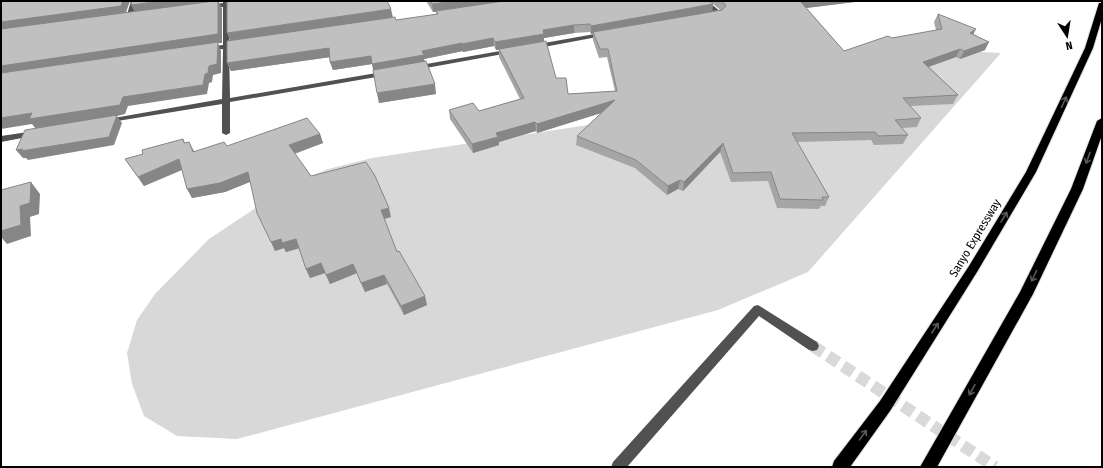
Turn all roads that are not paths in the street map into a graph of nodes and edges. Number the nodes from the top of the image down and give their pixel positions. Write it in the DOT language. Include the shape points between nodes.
graph roads {
  1 [pos="134,1"];
  2 [pos="254,1"];
  3 [pos="704,1"];
  4 [pos="226,3"];
  5 [pos="1102,5"];
  6 [pos="203,8"];
  7 [pos="137,17"];
  8 [pos="704,17"];
  9 [pos="610,34"];
  10 [pos="249,43"];
  11 [pos="225,46"];
  12 [pos="202,50"];
  13 [pos="227,102"];
  14 [pos="1102,121"];
  15 [pos="102,122"];
  16 [pos="40,132"];
  17 [pos="226,133"];
  18 [pos="1,139"];
  19 [pos="813,346"];
  20 [pos="618,467"];
  21 [pos="840,467"];
  22 [pos="928,467"];
  1 -- 7 [label="street" via="126,18"];
  2 -- 4 [label="street"];
  3 -- 8 [label="street" via="720,14"];
  4 -- 6 [label="street"];
  4 -- 11 [label="street"];
  21 -- 5 [label="highway, Sanyo Expressway, one-way" via="885,406 969,276 1031,172 1089,48"];
  9 -- 13 [label="street"];
  10 -- 11 [label="street"];
  11 -- 12 [label="street"];
  11 -- 13 [label="street"];
  13 -- 15 [label="street"];
  13 -- 17 [label="street"];
  14 -- 22 [label="highway, one-way" via="1077,189 1026,294"];
  16 -- 18 [label="street"];
  19 -- 20 [label="street" via="758,309"];
}
